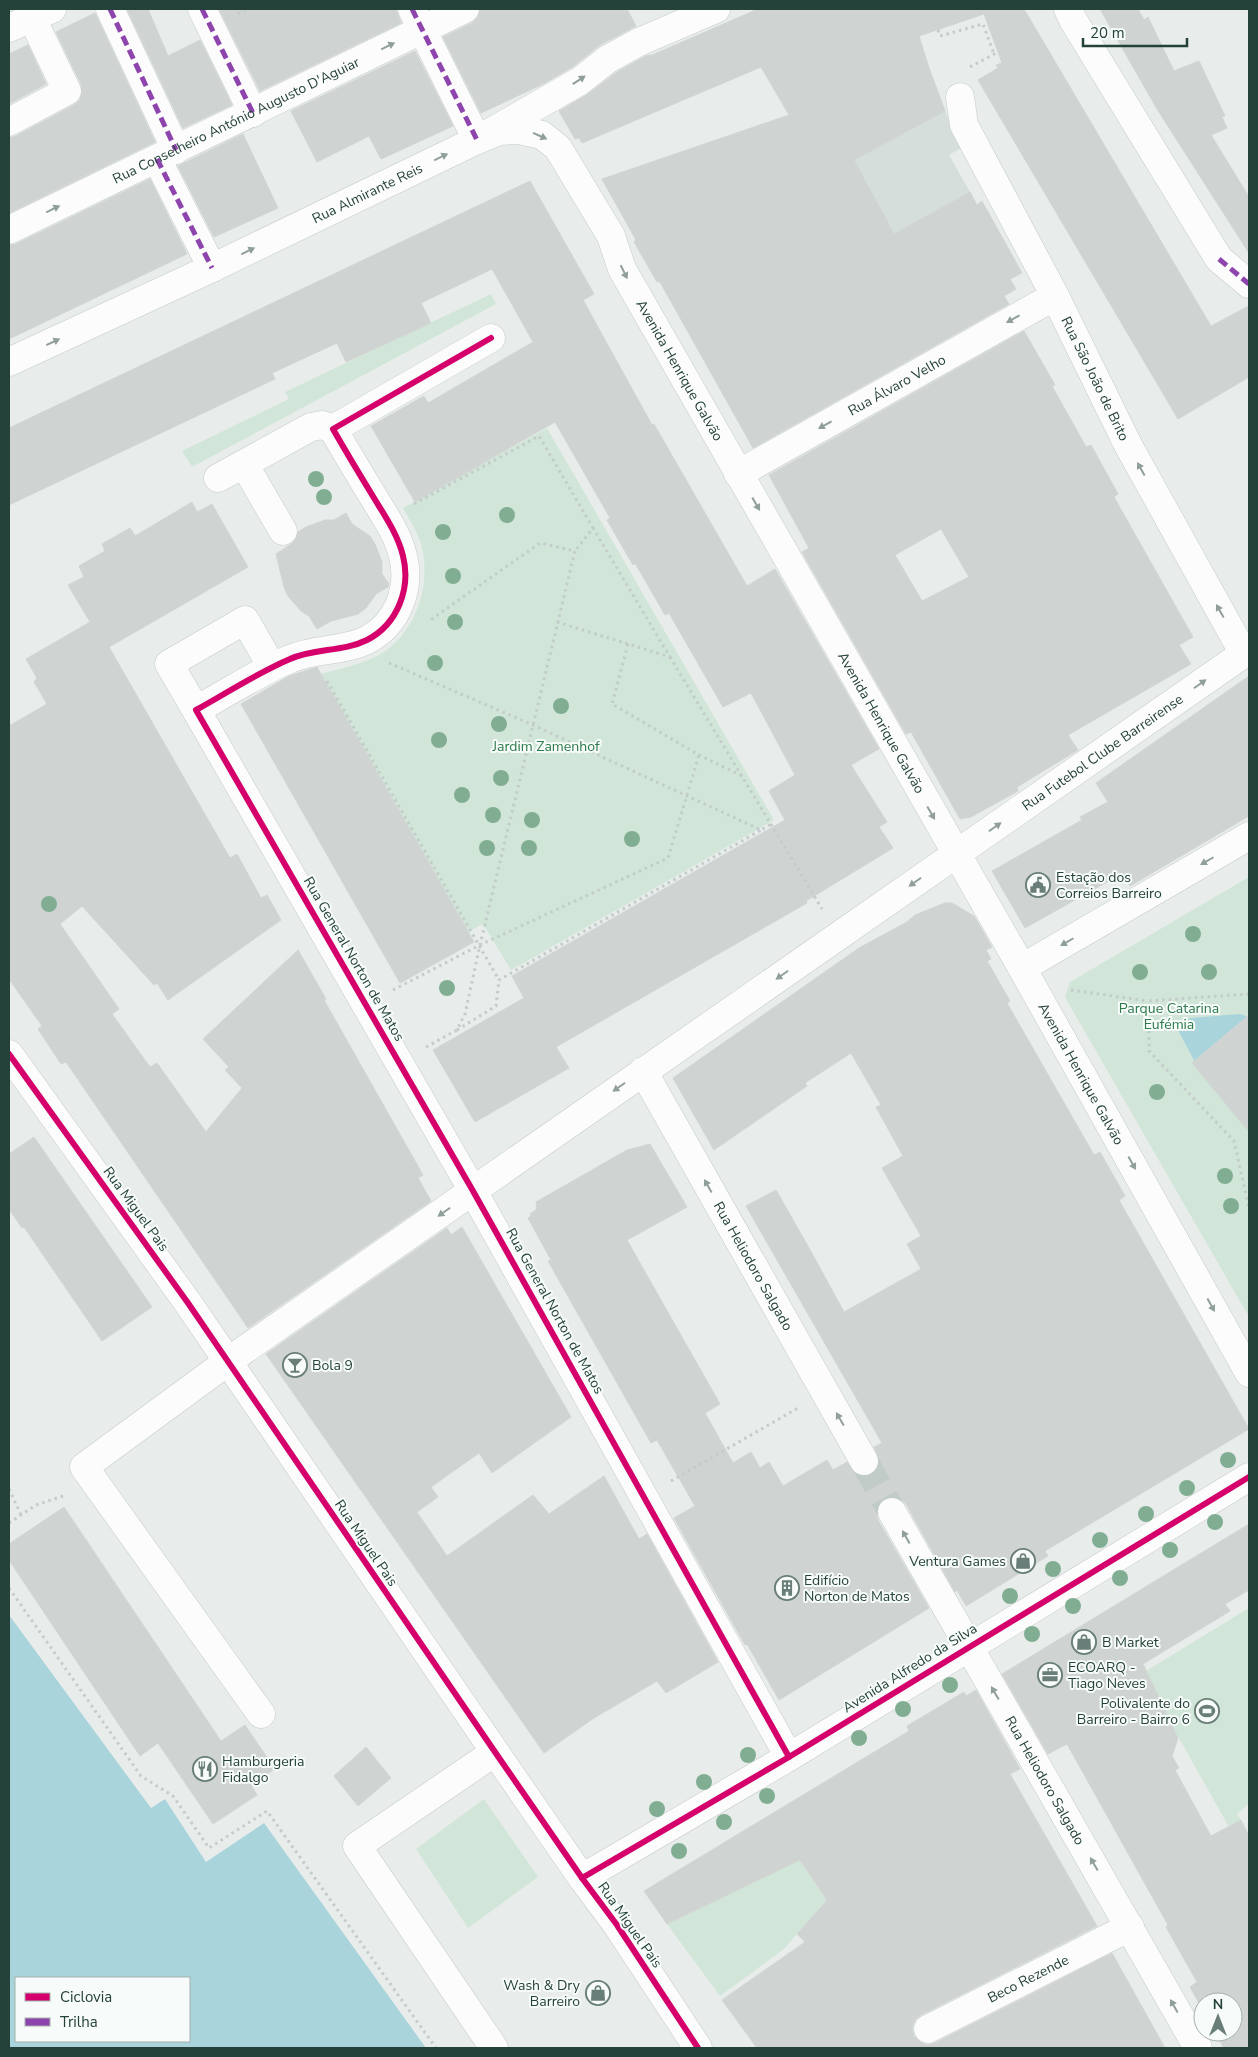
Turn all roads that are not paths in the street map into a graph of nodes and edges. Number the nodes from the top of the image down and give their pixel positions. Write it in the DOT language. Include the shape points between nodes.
graph roads {
  1 [pos="110,9"];
  2 [pos="202,9"];
  3 [pos="464,9"];
  4 [pos="716,9"];
  5 [pos="1068,9"];
  6 [pos="31,18"];
  7 [pos="417,19"];
  8 [pos="960,97"];
  9 [pos="253,113"];
  10 [pos="9,122"];
  11 [pos="477,140"];
  12 [pos="166,154"];
  13 [pos="9,230"];
  14 [pos="212,268"];
  15 [pos="1249,284"];
  16 [pos="1055,296"];
  17 [pos="491,338"];
  18 [pos="9,362"];
  19 [pos="333,429"];
  20 [pos="244,464"];
  21 [pos="738,474"];
  22 [pos="218,478"];
  23 [pos="283,531"];
  24 [pos="1247,652"];
  25 [pos="272,667"];
  26 [pos="196,710"];
  27 [pos="1249,836"];
  28 [pos="955,855"];
  29 [pos="1022,968"];
  30 [pos="9,1054"];
  31 [pos="643,1071"];
  32 [pos="473,1191"];
  33 [pos="227,1362"];
  34 [pos="1249,1373"];
  35 [pos="864,1461"];
  36 [pos="1249,1477"];
  37 [pos="892,1512"];
  38 [pos="968,1647"];
  39 [pos="261,1714"];
  40 [pos="495,1752"];
  41 [pos="789,1757"];
  42 [pos="582,1878"];
  43 [pos="1130,1927"];
  44 [pos="928,2029"];
  45 [pos="494,2048"];
  46 [pos="698,2048"];
  47 [pos="1198,2048"];
  1 -- 12 [label="street"];
  2 -- 9 [label="street"];
  3 -- 7 [label="street, Rua Conselheiro António Augusto D'Aguiar"];
  11 -- 4 [label="street, Rua Almirante Reis, one-way" via="580,81 608,59 639,42"];
  5 -- 15 [label="street" via="1219,259"];
  6 -- 10 [label="street" via="67,91"];
  9 -- 7 [label="street, Rua Conselheiro António Augusto D'Aguiar, one-way"];
  7 -- 11 [label="street"];
  8 -- 16 [label="street, Rua São João de Brito" via="964,126"];
  9 -- 12 [label="street, Rua Conselheiro António Augusto D'Aguiar"];
  14 -- 11 [label="street, Rua Almirante Reis, one-way"];
  11 -- 21 [label="street, Avenida Henrique Galvão, one-way" via="499,131 519,130 542,135 558,148 611,236 622,269"];
  13 -- 12 [label="street, Rua Conselheiro António Augusto D'Aguiar, one-way"];
  12 -- 14 [label="street"];
  18 -- 14 [label="street, Rua Almirante Reis, one-way"];
  16 -- 21 [label="street, Rua Álvaro Velho, one-way"];
  24 -- 16 [label="street, Rua São João de Brito, one-way" via="1128,445"];
  17 -- 19 [label="street"];
  19 -- 20 [label="street" via="322,425 312,427"];
  19 -- 25 [label="street" via="387,519 403,555 406,572 404,593 398,610 385,627 367,640 307,653"];
  20 -- 22 [label="street"];
  20 -- 23 [label="street"];
  21 -- 28 [label="street, Avenida Henrique Galvão, one-way"];
  28 -- 24 [label="street, Rua Futebol Clube Barreirense, one-way"];
  25 -- 26 [label="street"];
  25 -- 26 [label="street, Rua General Norton de Matos" via="245,620 169,664"];
  26 -- 32 [label="street, Rua General Norton de Matos"];
  27 -- 29 [label="street, one-way"];
  28 -- 29 [label="street, Avenida Henrique Galvão"];
  28 -- 31 [label="street, Rua Futebol Clube Barreirense, one-way"];
  29 -- 34 [label="street, Avenida Henrique Galvão, one-way"];
  30 -- 33 [label="street, Rua Miguel Pais"];
  31 -- 32 [label="street, Rua Futebol Clube Barreirense, one-way"];
  35 -- 31 [label="street, Rua Heliodoro Salgado, one-way"];
  32 -- 33 [label="street, Rua Futebol Clube Barreirense, one-way"];
  32 -- 41 [label="street, Rua General Norton de Matos"];
  33 -- 39 [label="street, Rua Futebol Clube Barreirense" via="84,1467"];
  33 -- 40 [label="street, Rua Miguel Pais"];
  36 -- 38 [label="street, Avenida Alfredo da Silva"];
  38 -- 37 [label="street, Rua Heliodoro Salgado, one-way"];
  38 -- 41 [label="street, Avenida Alfredo da Silva"];
  43 -- 38 [label="street, Rua Heliodoro Salgado, one-way"];
  40 -- 42 [label="street, Rua Miguel Pais"];
  40 -- 45 [label="street" via="357,1846"];
  41 -- 42 [label="street, Avenida Alfredo da Silva"];
  42 -- 46 [label="street, Rua Miguel Pais"];
  43 -- 44 [label="street, Beco Rezende"];
  47 -- 43 [label="street, Rua Heliodoro Salgado, one-way"];
}
